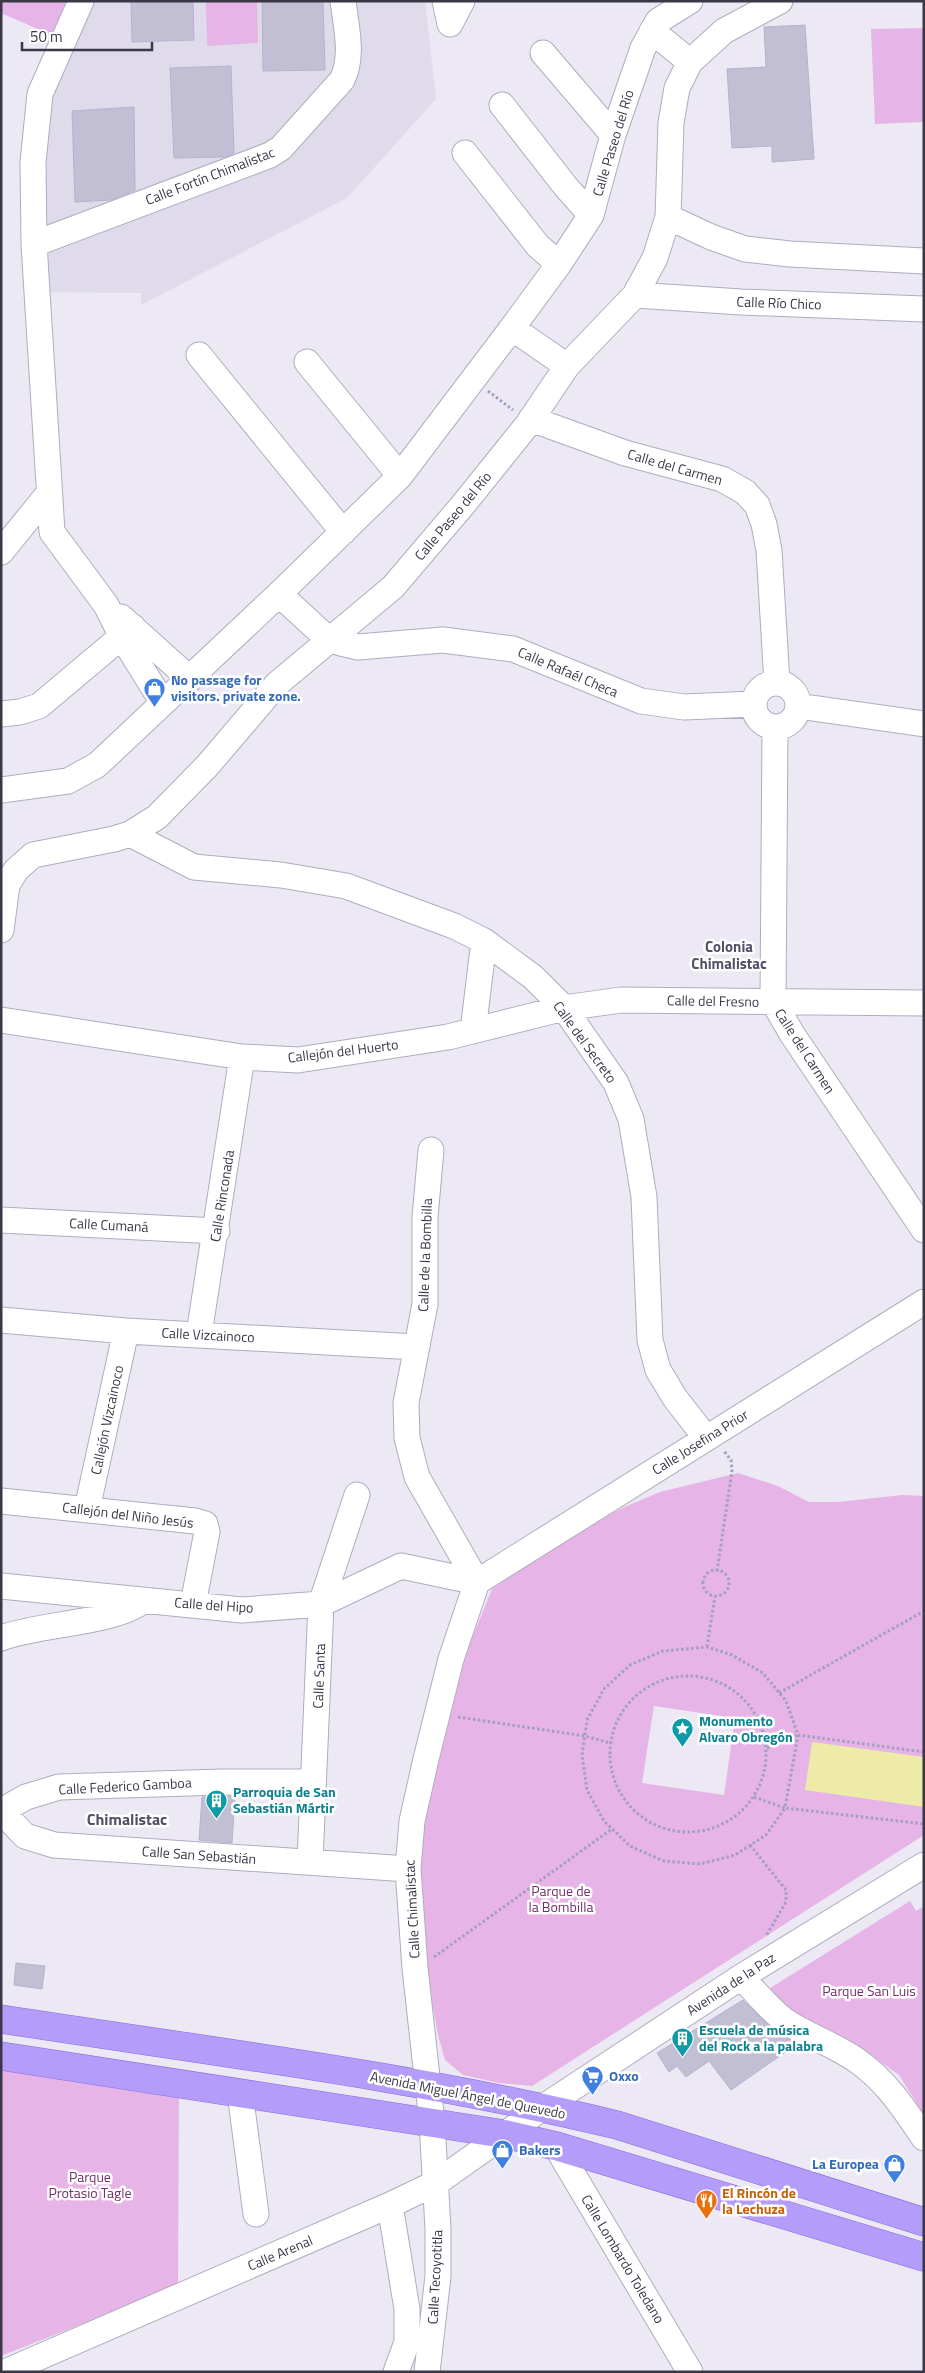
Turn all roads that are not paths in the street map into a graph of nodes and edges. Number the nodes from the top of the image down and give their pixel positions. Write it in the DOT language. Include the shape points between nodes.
graph roads {
  1 [pos="81,1"];
  2 [pos="343,1"];
  3 [pos="445,1"];
  4 [pos="462,1"];
  5 [pos="690,1"];
  6 [pos="780,1"];
  7 [pos="659,18"];
  8 [pos="543,52"];
  9 [pos="690,62"];
  10 [pos="502,105"];
  11 [pos="613,135"];
  12 [pos="465,153"];
  13 [pos="591,215"];
  14 [pos="668,217"];
  15 [pos="34,244"];
  16 [pos="924,261"];
  17 [pos="559,264"];
  18 [pos="635,295"];
  19 [pos="924,309"];
  20 [pos="512,328"];
  21 [pos="199,355"];
  22 [pos="307,362"];
  23 [pos="566,366"];
  24 [pos="522,414"];
  25 [pos="400,476"];
  26 [pos="49,492"];
  27 [pos="343,532"];
  28 [pos="1,552"];
  29 [pos="279,594"];
  30 [pos="127,632"];
  31 [pos="328,639"];
  32 [pos="190,679"];
  33 [pos="777,682"];
  34 [pos="163,703"];
  35 [pos="754,704"];
  36 [pos="798,706"];
  37 [pos="1,714"];
  38 [pos="924,724"];
  39 [pos="775,726"];
  40 [pos="1,790"];
  41 [pos="130,834"];
  42 [pos="1,930"];
  43 [pos="484,941"];
  44 [pos="773,1001"];
  45 [pos="924,1004"];
  46 [pos="564,1008"];
  47 [pos="1,1020"];
  48 [pos="473,1031"];
  49 [pos="242,1057"];
  50 [pos="431,1150"];
  51 [pos="1,1220"];
  52 [pos="924,1230"];
  53 [pos="217,1231"];
  54 [pos="924,1302"];
  55 [pos="1,1320"];
  56 [pos="126,1330"];
  57 [pos="200,1334"];
  58 [pos="416,1347"];
  59 [pos="706,1438"];
  60 [pos="356,1495"];
  61 [pos="1,1501"];
  62 [pos="88,1509"];
  63 [pos="476,1582"];
  64 [pos="1,1586"];
  65 [pos="146,1599"];
  66 [pos="193,1604"];
  67 [pos="321,1604"];
  68 [pos="1,1638"];
  69 [pos="313,1782"];
  70 [pos="1,1811"];
  71 [pos="310,1862"];
  72 [pos="924,1865"];
  73 [pos="408,1868"];
  74 [pos="741,1977"];
  75 [pos="1,2020"];
  76 [pos="1,2056"];
  77 [pos="428,2085"];
  78 [pos="240,2093"];
  79 [pos="542,2108"];
  80 [pos="432,2122"];
  81 [pos="504,2134"];
  82 [pos="924,2138"];
  83 [pos="556,2146"];
  84 [pos="436,2183"];
  85 [pos="390,2206"];
  86 [pos="256,2214"];
  87 [pos="924,2222"];
  88 [pos="924,2257"];
  89 [pos="428,2371"];
  90 [pos="5,2372"];
  91 [pos="396,2372"];
  92 [pos="690,2372"];
  1 -- 15 [label="street" via="40,94 34,162"];
  2 -- 15 [label="street, Calle Fortín Chimalistac" via="347,70 342,80 281,148"];
  3 -- 4 [label="street" via="450,24"];
  5 -- 7 [label="street"];
  6 -- 9 [label="street, Calle Paseo del Río" via="724,31"];
  7 -- 9 [label="street"];
  7 -- 11 [label="street, Calle Paseo del Río" via="643,48"];
  8 -- 11 [label="street"];
  9 -- 14 [label="street, Calle Paseo del Río" via="677,88 671,123"];
  10 -- 13 [label="street"];
  11 -- 13 [label="street, Calle Paseo del Río"];
  12 -- 17 [label="street" via="538,246"];
  13 -- 17 [label="street, Calle Paseo del Río"];
  14 -- 16 [label="street" via="745,249"];
  14 -- 18 [label="street, Calle Paseo del Río" via="655,258"];
  15 -- 26 [label="street"];
  17 -- 20 [label="street, Calle Paseo del Río"];
  18 -- 19 [label="street, Calle Río Chico"];
  18 -- 23 [label="street, Calle Paseo del Río"];
  20 -- 23 [label="street"];
  20 -- 25 [label="street, Calle Paseo del Río"];
  21 -- 27 [label="street"];
  22 -- 25 [label="street"];
  23 -- 24 [label="street, Calle Paseo del Río"];
  24 -- 31 [label="street, Calle Paseo del Río" via="462,506 393,587"];
  24 -- 33 [label="street, Calle del Carmen" via="625,453 722,479 745,492 757,505 769,550"];
  25 -- 27 [label="street, Calle Paseo del Río"];
  26 -- 28 [label="street"];
  26 -- 30 [label="street" via="52,532"];
  27 -- 29 [label="street, Calle Paseo del Río"];
  29 -- 31 [label="street, Calle Rafaél Checa"];
  29 -- 32 [label="street, Calle Paseo del Río"];
  30 -- 32 [label="street"];
  30 -- 34 [label="street"];
  30 -- 37 [label="street" via="39,706"];
  31 -- 35 [label="street, Calle Rafaél Checa" via="358,646 443,640 513,648 641,702 684,707"];
  31 -- 41 [label="street, Calle Paseo del Río" via="277,684 207,766 157,817"];
  32 -- 34 [label="street, Calle Paseo del Río"];
  33 -- 35 [label="street" via="761,688"];
  33 -- 36 [label="street" via="792,690"];
  34 -- 40 [label="street, Calle Paseo del Río" via="97,765 68,781"];
  35 -- 39 [label="street" via="760,719"];
  36 -- 38 [label="street"];
  36 -- 39 [label="street" via="791,721"];
  39 -- 44 [label="street, Calle del Carmen"];
  41 -- 42 [label="street, Calle Paseo del Río" via="33,855 16,870 7,885"];
  41 -- 43 [label="street, Calle del Secreto" via="194,867 282,875 346,886 454,926"];
  43 -- 46 [label="street, Calle del Secreto" via="533,977"];
  43 -- 48 [label="street"];
  44 -- 45 [label="street, Calle del Fresno"];
  44 -- 46 [label="street, Calle del Fresno" via="622,1000"];
  44 -- 52 [label="street, Calle del Carmen"];
  46 -- 48 [label="street, Callejón del Huerto"];
  46 -- 59 [label="street, Calle del Secreto" via="616,1083 631,1119 644,1197 650,1340 658,1370"];
  47 -- 49 [label="street, Callejón del Huerto"];
  48 -- 49 [label="street, Callejón del Huerto" via="298,1060"];
  49 -- 53 [label="street, Calle Rinconada"];
  50 -- 58 [label="street, Calle de la Bombilla" via="425,1217 425,1304"];
  51 -- 53 [label="street, Calle Cumaná"];
  53 -- 57 [label="street, Calle Rinconada"];
  54 -- 59 [label="street, Calle Josefina Prior"];
  55 -- 56 [label="street, Calle Vizcainoco"];
  56 -- 57 [label="street, Calle Vizcainoco"];
  56 -- 62 [label="street, Callejón Vizcainoco"];
  57 -- 58 [label="street, Calle Vizcainoco"];
  58 -- 63 [label="street, Calle de la Bombilla" via="406,1403 407,1438 417,1477"];
  59 -- 63 [label="street, Calle Josefina Prior"];
  60 -- 67 [label="street, Calle Santa"];
  61 -- 62 [label="street, Callejón del Niño Jesús"];
  62 -- 66 [label="street, Callejón del Niño Jesús" via="205,1524 207,1532"];
  63 -- 67 [label="street, Calle del Hipo" via="401,1566"];
  63 -- 73 [label="street, Calle Chimalistac" via="451,1660 412,1821"];
  64 -- 65 [label="street, Calle del Hipo"];
  65 -- 66 [label="street, Calle del Hipo"];
  65 -- 68 [label="street" via="122,1612"];
  66 -- 67 [label="street, Calle del Hipo" via="242,1610"];
  67 -- 69 [label="street, Calle Santa"];
  69 -- 70 [label="street, Calle Federico Gamboa" via="60,1787 26,1797"];
  69 -- 71 [label="street, Calle Santa"];
  70 -- 71 [label="street, Calle San Sebastián" via="25,1836 54,1845"];
  71 -- 73 [label="street, Calle San Sebastián"];
  72 -- 74 [label="street, Avenida de la Paz"];
  73 -- 77 [label="street, Calle Chimalistac"];
  74 -- 79 [label="street, Avenida de la Paz"];
  74 -- 82 [label="street" via="783,2019 838,2049 877,2077 895,2095"];
  75 -- 77 [label="main road, Avenida Miguel Ángel de Quevedo"];
  76 -- 78 [label="main road"];
  77 -- 79 [label="main road, Avenida Miguel Ángel de Quevedo"];
  77 -- 80 [label="street, Calle Chimalistac"];
  78 -- 80 [label="main road"];
  78 -- 86 [label="street"];
  79 -- 81 [label="street, Calle Arenal"];
  79 -- 87 [label="main road, Avenida Miguel Ángel de Quevedo" via="617,2126"];
  80 -- 81 [label="main road"];
  80 -- 84 [label="street, Calle Chimalistac"];
  81 -- 83 [label="main road"];
  81 -- 84 [label="street, Calle Arenal"];
  83 -- 88 [label="main road"];
  83 -- 92 [label="street, Calle Lombardo Toledano"];
  84 -- 85 [label="street, Calle Arenal"];
  84 -- 89 [label="street, Calle Tecoyotitla" via="438,2276"];
  85 -- 90 [label="street, Calle Arenal"];
  85 -- 91 [label="street" via="407,2309 407,2342"];
}
